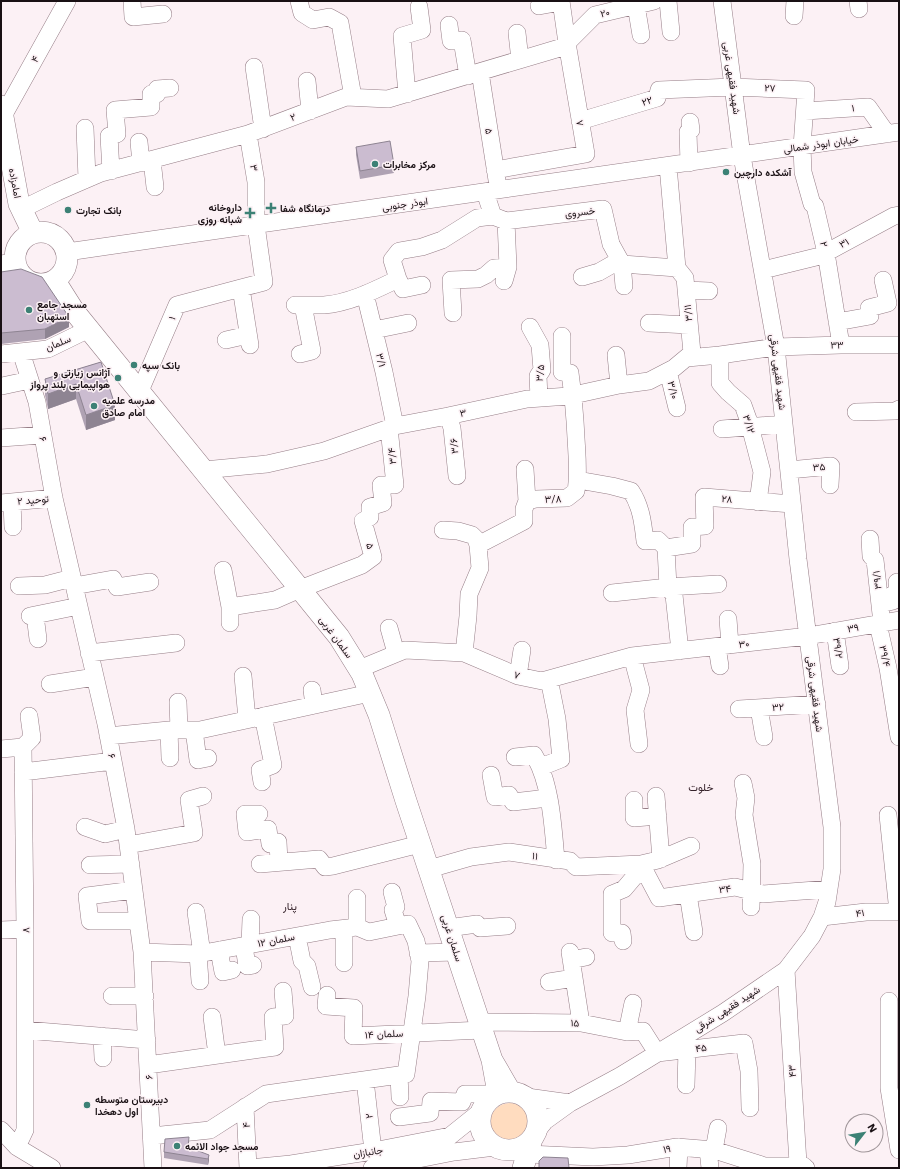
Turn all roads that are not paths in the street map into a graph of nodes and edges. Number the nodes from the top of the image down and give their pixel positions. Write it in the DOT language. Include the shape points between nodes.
graph roads {
  1 [pos="67,1"];
  2 [pos="132,1"];
  3 [pos="299,1"];
  4 [pos="654,1"];
  5 [pos="668,1"];
  6 [pos="722,1"];
  7 [pos="561,2"];
  8 [pos="632,4"];
  9 [pos="539,6"];
  10 [pos="419,7"];
  11 [pos="162,14"];
  12 [pos="449,25"];
  13 [pos="671,32"];
  14 [pos="517,33"];
  15 [pos="641,35"];
  16 [pos="567,43"];
  17 [pos="520,60"];
  18 [pos="254,68"];
  19 [pos="474,74"];
  20 [pos="307,81"];
  21 [pos="733,87"];
  22 [pos="170,88"];
  23 [pos="806,90"];
  24 [pos="407,94"];
  25 [pos="353,97"];
  26 [pos="2,111"];
  27 [pos="310,111"];
  28 [pos="805,111"];
  29 [pos="580,121"];
  30 [pos="690,122"];
  31 [pos="85,128"];
  32 [pos="255,132"];
  33 [pos="893,133"];
  34 [pos="139,142"];
  35 [pos="4,143"];
  36 [pos="802,147"];
  37 [pos="742,156"];
  38 [pos="146,161"];
  39 [pos="689,163"];
  40 [pos="668,166"];
  41 [pos="495,170"];
  42 [pos="111,171"];
  43 [pos="87,179"];
  44 [pos="155,187"];
  45 [pos="492,191"];
  46 [pos="22,209"];
  47 [pos="899,215"];
  48 [pos="500,219"];
  49 [pos="256,225"];
  50 [pos="33,233"];
  51 [pos="67,252"];
  52 [pos="826,253"];
  53 [pos="621,262"];
  54 [pos="8,263"];
  55 [pos="677,268"];
  56 [pos="763,270"];
  57 [pos="582,277"];
  58 [pos="398,279"];
  59 [pos="883,280"];
  60 [pos="55,281"];
  61 [pos="422,285"];
  62 [pos="624,286"];
  63 [pos="241,288"];
  64 [pos="686,290"];
  65 [pos="709,291"];
  66 [pos="365,294"];
  67 [pos="453,313"];
  68 [pos="837,322"];
  69 [pos="408,323"];
  70 [pos="649,323"];
  71 [pos="689,325"];
  72 [pos="530,328"];
  73 [pos="89,329"];
  74 [pos="374,330"];
  75 [pos="562,336"];
  76 [pos="226,340"];
  77 [pos="841,345"];
  78 [pos="899,345"];
  79 [pos="776,347"];
  80 [pos="21,352"];
  81 [pos="1,354"];
  82 [pos="300,354"];
  83 [pos="616,355"];
  84 [pos="720,355"];
  85 [pos="687,358"];
  86 [pos="668,371"];
  87 [pos="30,380"];
  88 [pos="618,385"];
  89 [pos="2,386"];
  90 [pos="140,391"];
  91 [pos="573,395"];
  92 [pos="539,398"];
  93 [pos="677,408"];
  94 [pos="899,410"];
  95 [pos="856,412"];
  96 [pos="448,416"];
  97 [pos="784,424"];
  98 [pos="392,427"];
  99 [pos="750,427"];
  100 [pos="722,430"];
  101 [pos="42,434"];
  102 [pos="1,438"];
  103 [pos="525,469"];
  104 [pos="204,470"];
  105 [pos="789,470"];
  106 [pos="457,476"];
  107 [pos="578,480"];
  108 [pos="395,485"];
  109 [pos="830,485"];
  110 [pos="54,498"];
  111 [pos="527,501"];
  112 [pos="758,502"];
  113 [pos="6,503"];
  114 [pos="792,504"];
  115 [pos="13,527"];
  116 [pos="443,530"];
  117 [pos="870,539"];
  118 [pos="478,545"];
  119 [pos="666,548"];
  120 [pos="223,570"];
  121 [pos="73,582"];
  122 [pos="150,582"];
  123 [pos="897,582"];
  124 [pos="718,584"];
  125 [pos="19,586"];
  126 [pos="668,587"];
  127 [pos="300,588"];
  128 [pos="612,593"];
  129 [pos="880,604"];
  130 [pos="78,606"];
  131 [pos="728,618"];
  132 [pos="899,620"];
  133 [pos="880,623"];
  134 [pos="389,628"];
  135 [pos="835,631"];
  136 [pos="808,636"];
  137 [pos="38,639"];
  138 [pos="176,643"];
  139 [pos="724,646"];
  140 [pos="680,651"];
  141 [pos="89,653"];
  142 [pos="396,653"];
  143 [pos="464,653"];
  144 [pos="526,653"];
  145 [pos="632,656"];
  146 [pos="720,666"];
  147 [pos="840,666"];
  148 [pos="359,669"];
  149 [pos="243,676"];
  150 [pos="518,676"];
  151 [pos="95,677"];
  152 [pos="549,679"];
  153 [pos="50,684"];
  154 [pos="370,693"];
  155 [pos="178,702"];
  156 [pos="817,704"];
  157 [pos="759,708"];
  158 [pos="739,709"];
  159 [pos="29,716"];
  160 [pos="255,718"];
  161 [pos="181,730"];
  162 [pos="108,736"];
  163 [pos="764,737"];
  164 [pos="899,737"];
  165 [pos="639,744"];
  166 [pos="23,747"];
  167 [pos="1,749"];
  168 [pos="515,757"];
  169 [pos="170,758"];
  170 [pos="208,758"];
  171 [pos="113,761"];
  172 [pos="541,767"];
  173 [pos="23,772"];
  174 [pos="491,775"];
  175 [pos="262,782"];
  176 [pos="743,783"];
  177 [pos="203,796"];
  178 [pos="656,796"];
  179 [pos="548,798"];
  180 [pos="634,800"];
  181 [pos="260,814"];
  182 [pos="658,816"];
  183 [pos="888,816"];
  184 [pos="85,827"];
  185 [pos="127,837"];
  186 [pos="420,844"];
  187 [pos="691,846"];
  188 [pos="661,859"];
  189 [pos="556,860"];
  190 [pos="279,862"];
  191 [pos="131,864"];
  192 [pos="260,864"];
  193 [pos="641,864"];
  194 [pos="90,865"];
  195 [pos="429,869"];
  196 [pos="829,889"];
  197 [pos="134,890"];
  198 [pos="392,892"];
  199 [pos="688,894"];
  200 [pos="357,898"];
  201 [pos="751,899"];
  202 [pos="196,912"];
  203 [pos="899,912"];
  204 [pos="822,917"];
  205 [pos="251,920"];
  206 [pos="138,921"];
  207 [pos="403,925"];
  208 [pos="507,926"];
  209 [pos="350,928"];
  210 [pos="448,928"];
  211 [pos="25,929"];
  212 [pos="1,930"];
  213 [pos="694,932"];
  214 [pos="297,936"];
  215 [pos="623,941"];
  216 [pos="247,945"];
  217 [pos="220,950"];
  218 [pos="142,952"];
  219 [pos="457,952"];
  220 [pos="418,953"];
  221 [pos="200,954"];
  222 [pos="576,956"];
  223 [pos="344,963"];
  224 [pos="253,965"];
  225 [pos="232,970"];
  226 [pos="786,970"];
  227 [pos="574,978"];
  228 [pos="200,981"];
  229 [pos="549,982"];
  230 [pos="312,987"];
  231 [pos="283,991"];
  232 [pos="327,995"];
  233 [pos="112,996"];
  234 [pos="144,996"];
  235 [pos="889,1001"];
  236 [pos="633,1003"];
  237 [pos="212,1017"];
  238 [pos="581,1023"];
  239 [pos="481,1026"];
  240 [pos="25,1030"];
  241 [pos="627,1032"];
  242 [pos="411,1033"];
  243 [pos="102,1036"];
  244 [pos="147,1040"];
  245 [pos="686,1050"];
  246 [pos="657,1054"];
  247 [pos="217,1055"];
  248 [pos="103,1058"];
  249 [pos="148,1065"];
  250 [pos="399,1075"];
  251 [pos="366,1080"];
  252 [pos="686,1085"];
  253 [pos="508,1094"];
  254 [pos="400,1098"];
  255 [pos="570,1103"];
  256 [pos="245,1107"];
  257 [pos="750,1108"];
  258 [pos="480,1112"];
  259 [pos="399,1117"];
  260 [pos="718,1128"];
  261 [pos="1,1130"];
  262 [pos="152,1136"];
  263 [pos="17,1147"];
  264 [pos="679,1147"];
  265 [pos="497,1148"];
  266 [pos="711,1150"];
  267 [pos="899,1150"];
  268 [pos="527,1152"];
  269 [pos="373,1164"];
  270 [pos="805,1167"];
  271 [pos="52,1168"];
  272 [pos="153,1168"];
  273 [pos="248,1168"];
  274 [pos="678,1168"];
  275 [pos="710,1168"];
  1 -- 26 [label="street, ۴"];
  2 -- 11 [label="street" via="133,17"];
  3 -- 25 [label="street" via="302,13 313,20 329,17 340,23"];
  4 -- 8 [label="street, ۲۰"];
  5 -- 13 [label="street"];
  6 -- 21 [label="street, شهید فقیهی غربی"];
  7 -- 9 [label="street"];
  7 -- 16 [label="street, ۷"];
  8 -- 15 [label="street"];
  8 -- 16 [label="street, ۲۰" via="595,15"];
  10 -- 24 [label="street" via="422,30 402,36"];
  12 -- 19 [label="street, ۵" via="451,42 462,40"];
  14 -- 17 [label="street"];
  16 -- 17 [label="street, ۲" via="563,47"];
  16 -- 29 [label="street, ۷" via="580,91"];
  17 -- 19 [label="street, ۲"];
  18 -- 32 [label="street, ۳"];
  19 -- 24 [label="street, ۲"];
  19 -- 41 [label="street, ۵"];
  20 -- 27 [label="street"];
  21 -- 23 [label="street, ۲۷"];
  21 -- 29 [label="street, ۲۲" via="659,90 657,98"];
  21 -- 37 [label="street, شهید فقیهی غربی"];
  22 -- 42 [label="street" via="157,89 157,94 151,94 151,107 115,110 117,134 109,136"];
  23 -- 28 [label="street, ۲"];
  24 -- 25 [label="street, ۲" via="388,99"];
  25 -- 27 [label="street, ۲" via="346,97"];
  26 -- 35 [label="main road, امامزاده"];
  27 -- 32 [label="street, ۲"];
  28 -- 33 [label="street, ۱" via="868,107"];
  28 -- 36 [label="street, ۲"];
  29 -- 41 [label="street, ۷" via="586,154"];
  30 -- 39 [label="street" via="692,130 688,132"];
  31 -- 43 [label="street"];
  32 -- 38 [label="street, ۲"];
  32 -- 49 [label="street, ۳"];
  33 -- 36 [label="street, خیابان ابوذر شمالی"];
  34 -- 38 [label="street"];
  35 -- 46 [label="main road, امامزاده"];
  36 -- 37 [label="street, خیابان ابوذر شمالی"];
  36 -- 52 [label="street, ۲" via="803,172 812,204 815,206"];
  37 -- 39 [label="street, ابوذر جنوبی"];
  37 -- 56 [label="street, شهید فقیهی شرقی"];
  38 -- 42 [label="street, ۲"];
  38 -- 44 [label="street"];
  39 -- 40 [label="street, ابوذر جنوبی"];
  40 -- 45 [label="street, ابوذر جنوبی"];
  40 -- 55 [label="street"];
  41 -- 45 [label="street, ۵"];
  42 -- 43 [label="street, ۲"];
  43 -- 46 [label="street, ۲"];
  45 -- 48 [label="street"];
  45 -- 49 [label="street, ابوذر جنوبی"];
  46 -- 50 [label="main road, امامزاده"];
  47 -- 52 [label="street, ۳۱"];
  48 -- 53 [label="street, خسروی" via="603,209 611,244"];
  48 -- 58 [label="street, خسروی" via="477,218 442,240 399,251 392,260"];
  48 -- 67 [label="street" via="506,274 494,268 478,279 451,280"];
  49 -- 51 [label="street, ابوذر جنوبی"];
  49 -- 63 [label="street" via="264,282"];
  50 -- 51 [label="main road" via="47,232 55,235 62,241"];
  50 -- 54 [label="main road" via="23,239"];
  51 -- 60 [label="main road" via="66,267"];
  52 -- 56 [label="street, ۳۱"];
  52 -- 68 [label="street, ۲"];
  53 -- 55 [label="street"];
  53 -- 57 [label="street"];
  53 -- 62 [label="street"];
  54 -- 60 [label="main road" via="30,282 38,285"];
  55 -- 64 [label="street, ۳/۱۱" via="685,278"];
  56 -- 79 [label="street, شهید فقیهی شرقی"];
  58 -- 61 [label="street" via="403,289"];
  58 -- 66 [label="street"];
  59 -- 68 [label="street" via="888,303 869,308 870,316"];
  60 -- 73 [label="main road, سلمان غربی"];
  63 -- 76 [label="street" via="249,340"];
  63 -- 90 [label="street, ۱" via="177,305"];
  64 -- 65 [label="street"];
  64 -- 71 [label="street, ۳/۱۱"];
  66 -- 74 [label="street, ۳/۱"];
  66 -- 82 [label="street" via="325,305 299,305 312,351"];
  68 -- 77 [label="street, ۲"];
  69 -- 74 [label="street"];
  70 -- 71 [label="street"];
  71 -- 85 [label="street, ۳/۱۱" via="692,353"];
  72 -- 92 [label="street, ۳/۵" via="540,345 542,370 538,376"];
  73 -- 80 [label="street, سلمان" via="48,349"];
  73 -- 90 [label="main road, سلمان غربی"];
  74 -- 98 [label="street, ۳/۱"];
  75 -- 91 [label="street" via="562,372 570,373"];
  77 -- 78 [label="street, ۳۳"];
  77 -- 79 [label="street, ۳۳"];
  79 -- 84 [label="street, ۳۳"];
  79 -- 97 [label="street, شهید فقیهی شرقی"];
  80 -- 81 [label="street, سلمان"];
  80 -- 87 [label="street, ۶"];
  83 -- 88 [label="street"];
  84 -- 85 [label="street, ۳"];
  84 -- 99 [label="street, ۳/۱۲" via="720,383 743,406"];
  85 -- 86 [label="street, ۳"];
  86 -- 88 [label="street, ۳" via="649,381"];
  86 -- 93 [label="street, ۳/۱۰"];
  87 -- 89 [label="street"];
  87 -- 101 [label="street, ۶" via="37,402"];
  88 -- 91 [label="street, ۳"];
  90 -- 104 [label="main road, سلمان غربی"];
  91 -- 92 [label="street, ۳"];
  91 -- 107 [label="street"];
  92 -- 96 [label="street, ۳"];
  94 -- 95 [label="street"];
  96 -- 98 [label="street, ۳"];
  96 -- 106 [label="street, ۳/۶" via="452,428"];
  97 -- 99 [label="street"];
  97 -- 105 [label="street, شهید فقیهی شرقی"];
  98 -- 104 [label="street, ۳" via="324,451 267,464"];
  98 -- 108 [label="street, ۳/۴"];
  99 -- 100 [label="street"];
  99 -- 112 [label="street, ۳/۱۲" via="762,472"];
  101 -- 102 [label="street"];
  101 -- 110 [label="street, ۶"];
  103 -- 111 [label="street"];
  104 -- 127 [label="main road, سلمان غربی"];
  105 -- 109 [label="street, ۳۵" via="831,466"];
  105 -- 114 [label="street, شهید فقیهی شرقی"];
  107 -- 111 [label="street, ۳/۸" via="576,491 567,498"];
  107 -- 119 [label="street" via="631,491 637,501 645,541 658,540"];
  108 -- 127 [label="street, ۵" via="381,485 384,503 370,507 370,518 363,521 373,557 362,565"];
  110 -- 113 [label="street, توحید ۲"];
  110 -- 121 [label="street, ۶"];
  111 -- 118 [label="street" via="524,521"];
  112 -- 114 [label="street, ۲۸"];
  112 -- 119 [label="street, ۲۸" via="704,497 705,526 692,528 692,544"];
  113 -- 115 [label="street"];
  114 -- 136 [label="street, شهید فقیهی شرقی"];
  116 -- 118 [label="street" via="472,535"];
  117 -- 129 [label="street, ۳۹/۱"];
  118 -- 143 [label="street" via="480,568 469,594"];
  119 -- 126 [label="street"];
  120 -- 127 [label="street" via="230,615 275,600"];
  121 -- 122 [label="street" via="113,579 117,587"];
  121 -- 125 [label="street"];
  121 -- 130 [label="street, ۶"];
  123 -- 129 [label="street" via="898,594 892,596 893,601"];
  124 -- 126 [label="street"];
  126 -- 128 [label="street"];
  126 -- 140 [label="street" via="674,595"];
  127 -- 148 [label="main road, سلمان غربی" via="339,637"];
  129 -- 133 [label="street, ۳۹/۱"];
  130 -- 137 [label="street" via="32,615"];
  130 -- 141 [label="street, ۶"];
  131 -- 139 [label="street"];
  132 -- 133 [label="street, ۳۹"];
  133 -- 135 [label="street, ۳۹"];
  133 -- 164 [label="street, ۳۹/۴"];
  134 -- 142 [label="street"];
  135 -- 136 [label="street, ۳۹"];
  135 -- 147 [label="street, ۳۹/۲"];
  136 -- 139 [label="street, ۳۰"];
  136 -- 156 [label="street, شهید فقیهی شرقی"];
  138 -- 141 [label="street"];
  139 -- 140 [label="street, ۳۰"];
  139 -- 146 [label="street"];
  140 -- 145 [label="street, ۷"];
  141 -- 151 [label="street, ۶"];
  142 -- 143 [label="street, ۷" via="405,650"];
  142 -- 148 [label="street, ۷"];
  143 -- 150 [label="street, ۷"];
  144 -- 150 [label="street"];
  145 -- 152 [label="street, ۷"];
  145 -- 165 [label="street" via="641,690 635,710"];
  148 -- 154 [label="main road, سلمان غربی"];
  149 -- 160 [label="street" via="252,697"];
  150 -- 152 [label="street, ۷" via="542,681"];
  151 -- 153 [label="street"];
  151 -- 162 [label="street, ۶"];
  152 -- 172 [label="street" via="566,758"];
  154 -- 160 [label="street" via="313,697"];
  154 -- 186 [label="main road, سلمان غربی" via="380,715"];
  155 -- 161 [label="street"];
  156 -- 157 [label="street, ۳۲"];
  156 -- 196 [label="street, شهید فقیهی شرقی" via="832,827 832,869"];
  157 -- 158 [label="street, ۳۲"];
  157 -- 163 [label="street"];
  159 -- 166 [label="street, ۸" via="32,738"];
  160 -- 161 [label="street" via="200,730"];
  160 -- 175 [label="street" via="274,765 260,770"];
  161 -- 162 [label="street"];
  161 -- 169 [label="street"];
  161 -- 170 [label="street" via="198,760"];
  162 -- 171 [label="street, ۶"];
  166 -- 167 [label="street"];
  166 -- 173 [label="street, ۸"];
  168 -- 172 [label="street" via="534,755"];
  171 -- 173 [label="street"];
  171 -- 185 [label="street, ۶"];
  172 -- 179 [label="street"];
  173 -- 211 [label="street, ۸"];
  174 -- 179 [label="street" via="495,797 509,795 513,802"];
  176 -- 201 [label="street" via="746,798 744,815 752,864"];
  177 -- 185 [label="street" via="189,800 194,833"];
  178 -- 182 [label="street"];
  179 -- 189 [label="street"];
  180 -- 182 [label="street" via="634,818"];
  181 -- 190 [label="street" via="245,814 247,832 268,830 270,844 278,842"];
  182 -- 188 [label="street"];
  183 -- 203 [label="street"];
  184 -- 185 [label="street" via="105,834"];
  185 -- 191 [label="street, ۶"];
  186 -- 190 [label="street" via="334,866 325,866 319,859"];
  186 -- 195 [label="main road, سلمان غربی"];
  187 -- 188 [label="street, ۱۱"];
  188 -- 193 [label="street, ۱۱"];
  189 -- 193 [label="street, ۱۱" via="570,861 576,867"];
  189 -- 195 [label="street, ۱۱" via="509,852 471,857"];
  190 -- 192 [label="street"];
  191 -- 194 [label="street"];
  191 -- 197 [label="street, ۶"];
  193 -- 199 [label="street, ۳۴" via="659,898"];
  193 -- 215 [label="street" via="624,889 612,894 612,933 622,932"];
  195 -- 210 [label="main road, سلمان غربی"];
  196 -- 201 [label="street, ۳۴" via="763,894"];
  196 -- 204 [label="street, شهید فقیهی شرقی"];
  197 -- 206 [label="street, ۶"];
  197 -- 206 [label="street" via="87,896 90,921"];
  198 -- 207 [label="street" via="396,907 393,910"];
  199 -- 201 [label="street, ۳۴" via="735,887"];
  199 -- 213 [label="street"];
  200 -- 209 [label="street"];
  202 -- 221 [label="street"];
  203 -- 204 [label="street, ۴۱" via="866,912"];
  204 -- 226 [label="street, شهید فقیهی شرقی" via="812,936"];
  205 -- 216 [label="street"];
  206 -- 218 [label="street, ۶"];
  207 -- 209 [label="street, سلمان ۱۲" via="369,932"];
  207 -- 220 [label="street" via="416,941"];
  208 -- 210 [label="street" via="480,928 477,924"];
  209 -- 214 [label="street, سلمان ۱۲"];
  209 -- 223 [label="street"];
  210 -- 219 [label="main road, سلمان غربی"];
  211 -- 212 [label="street"];
  211 -- 240 [label="street, ۸"];
  214 -- 216 [label="street, سلمان ۱۲"];
  214 -- 230 [label="street" via="297,964 307,966"];
  216 -- 217 [label="street, سلمان ۱۲"];
  216 -- 224 [label="street" via="248,966"];
  217 -- 221 [label="street, سلمان ۱۲"];
  217 -- 225 [label="street" via="223,972"];
  218 -- 221 [label="street, سلمان ۱۲"];
  218 -- 234 [label="street, ۶"];
  219 -- 220 [label="street"];
  219 -- 239 [label="main road, سلمان غربی"];
  220 -- 242 [label="street" via="420,961 417,996"];
  221 -- 228 [label="street"];
  222 -- 227 [label="street"];
  226 -- 246 [label="street, شهید فقیهی شرقی"];
  226 -- 270 [label="street, ۴۳" via="798,1163"];
  227 -- 229 [label="street"];
  227 -- 238 [label="street"];
  231 -- 247 [label="street" via="285,1016 273,1017 275,1047"];
  232 -- 242 [label="street, سلمان ۱۴" via="326,1006 354,1008 353,1036"];
  233 -- 234 [label="street"];
  234 -- 244 [label="street, ۶"];
  235 -- 267 [label="street" via="889,1088"];
  236 -- 241 [label="street"];
  237 -- 247 [label="street"];
  238 -- 239 [label="street, ۱۵"];
  238 -- 241 [label="street, ۱۵"];
  239 -- 242 [label="street, سلمان ۱۴"];
  239 -- 253 [label="main road, سلمان غربی" via="492,1060"];
  240 -- 243 [label="street"];
  240 -- 263 [label="street, ۸" via="25,1130"];
  241 -- 246 [label="street, ۱۵" via="643,1031"];
  242 -- 250 [label="street" via="406,1074"];
  243 -- 244 [label="street"];
  243 -- 248 [label="street"];
  244 -- 249 [label="street, ۶"];
  245 -- 246 [label="street, ۴۵"];
  245 -- 252 [label="street"];
  245 -- 257 [label="street, ۴۵" via="744,1043 749,1071"];
  246 -- 255 [label="street, شهید فقیهی شرقی"];
  247 -- 249 [label="street"];
  249 -- 262 [label="street, ۶"];
  250 -- 251 [label="street"];
  250 -- 254 [label="street"];
  251 -- 256 [label="street" via="266,1094"];
  251 -- 269 [label="street, ۲"];
  253 -- 255 [label="street"];
  253 -- 258 [label="main road" via="486,1101"];
  253 -- 259 [label="street" via="464,1094 462,1102 431,1101 430,1113"];
  253 -- 268 [label="main road, سلمان غربی" via="533,1104 537,1113 538,1123"];
  255 -- 268 [label="street, شهید فقیهی شرقی" via="545,1121"];
  256 -- 262 [label="street" via="210,1130"];
  256 -- 273 [label="street, ۴"];
  258 -- 265 [label="main road" via="481,1132"];
  258 -- 269 [label="street, جانبازان" via="450,1136"];
  260 -- 266 [label="street"];
  261 -- 263 [label="street"];
  262 -- 272 [label="street, ۶"];
  263 -- 271 [label="street"];
  264 -- 266 [label="street, ۱۹"];
  264 -- 268 [label="street, ۱۹" via="628,1155 593,1157"];
  264 -- 274 [label="street"];
  265 -- 268 [label="main road"];
  265 -- 268 [label="main road" via="507,1150 525,1145"];
  265 -- 269 [label="street, جانبازان"];
  266 -- 270 [label="street, ۱۹" via="765,1166"];
  266 -- 275 [label="street"];
  269 -- 273 [label="street, جانبازان" via="291,1164"];
}
